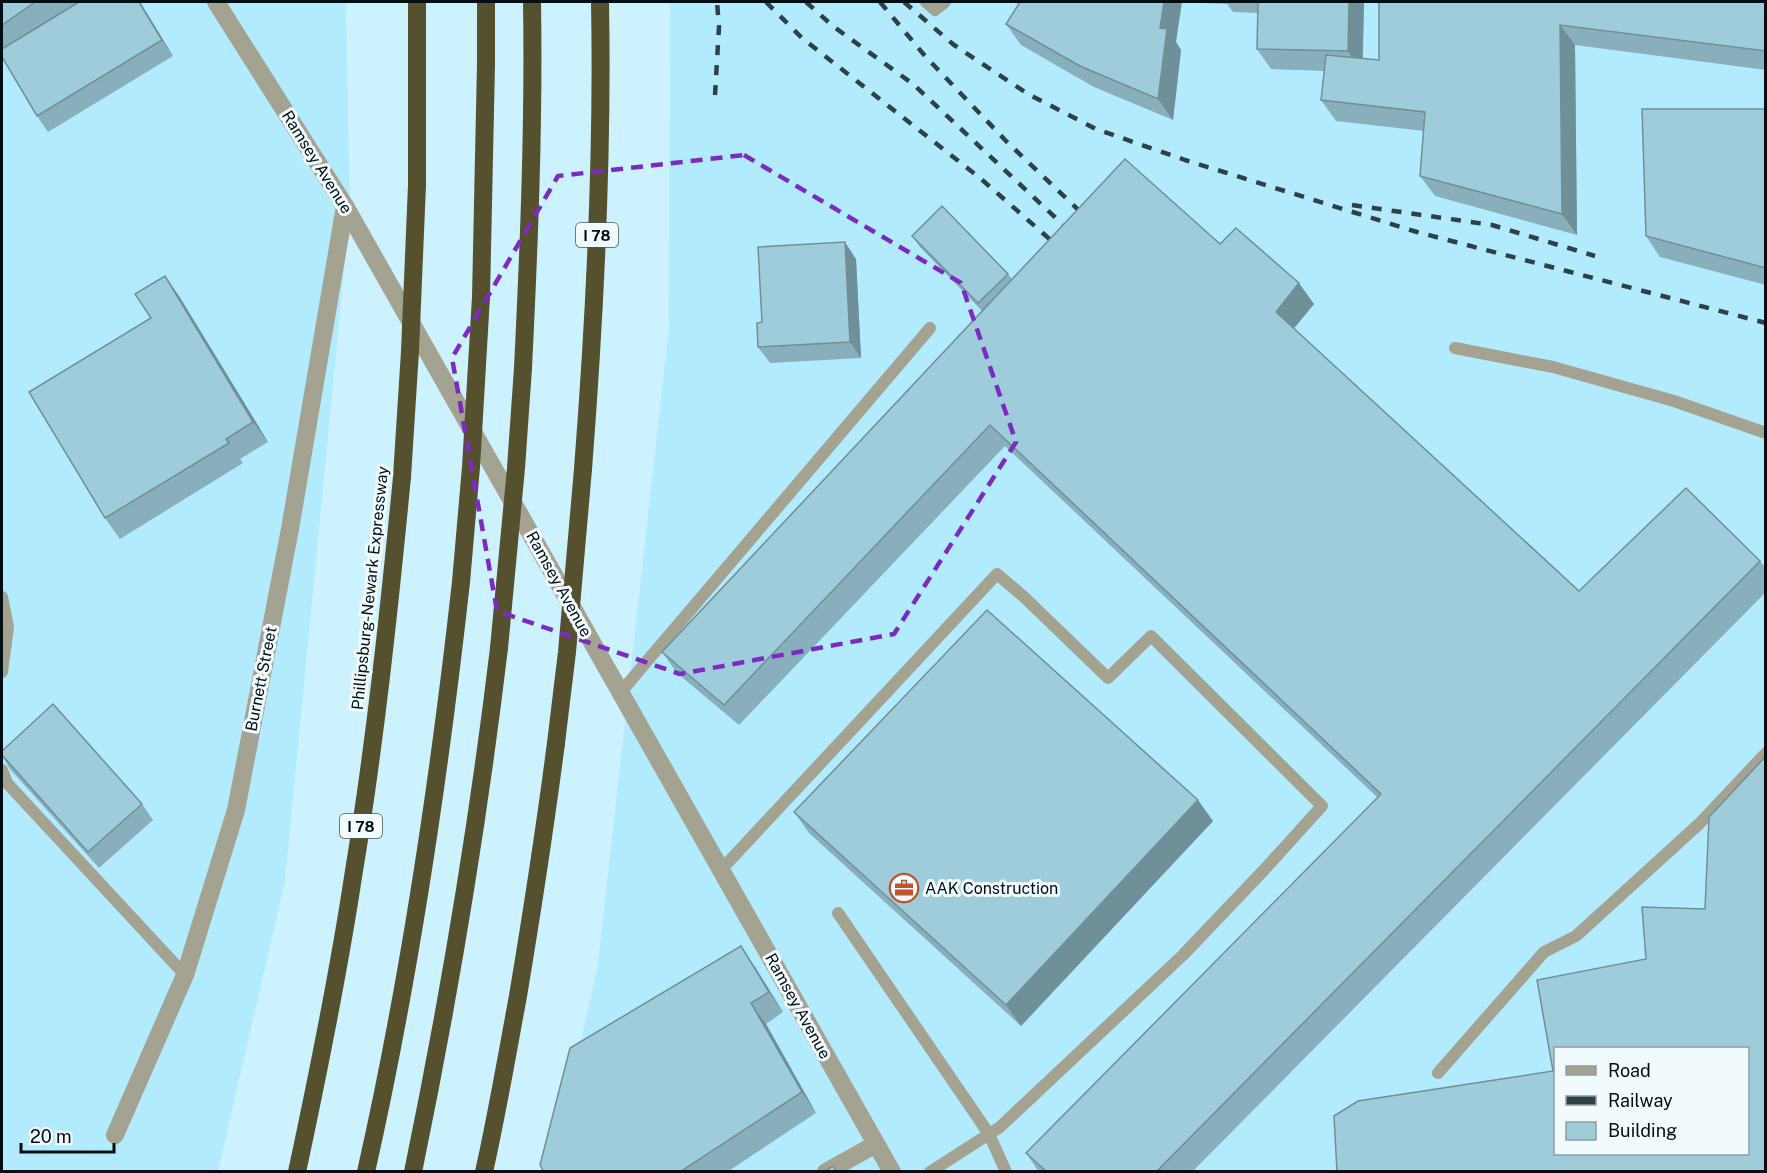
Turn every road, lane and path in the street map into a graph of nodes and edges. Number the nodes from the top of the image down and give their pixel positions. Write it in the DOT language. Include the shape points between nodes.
graph roads {
  1 [pos="216,2"];
  2 [pos="417,2"];
  3 [pos="486,2"];
  4 [pos="532,2"];
  5 [pos="600,2"];
  6 [pos="926,2"];
  7 [pos="945,2"];
  8 [pos="345,206"];
  9 [pos="930,328"];
  10 [pos="1455,348"];
  11 [pos="1766,433"];
  12 [pos="2,597"];
  13 [pos="2,672"];
  14 [pos="620,693"];
  15 [pos="1766,753"];
  16 [pos="2,770"];
  17 [pos="721,870"];
  18 [pos="838,913"];
  19 [pos="185,975"];
  20 [pos="1438,1073"];
  21 [pos="989,1134"];
  22 [pos="115,1135"];
  23 [pos="876,1144"];
  24 [pos="297,1172"];
  25 [pos="366,1172"];
  26 [pos="413,1172"];
  27 [pos="484,1172"];
  28 [pos="826,1172"];
  29 [pos="892,1172"];
  30 [pos="930,1172"];
  31 [pos="1006,1172"];
  1 -- 8 [label="street, Ramsey Avenue"];
  2 -- 24 [label="highway, Phillipsburg-Newark Expressway / I 78, bridge" via="417,185 411,340 386,635 353,877"];
  3 -- 25 [label="highway, bridge" via="482,297 461,582 420,891"];
  4 -- 26 [label="highway, bridge" via="530,221 523,368 499,648 468,874"];
  5 -- 27 [label="highway, I 78, bridge" via="591,365 567,652 546,821"];
  6 -- 7 [label="lane" via="936,10"];
  8 -- 14 [label="street, Ramsey Avenue"];
  8 -- 19 [label="street, Burnett Street" via="290,529 236,810"];
  9 -- 14 [label="lane"];
  10 -- 11 [label="lane" via="1564,370 1674,401"];
  12 -- 13 [label="lane" via="8,627"];
  14 -- 17 [label="street, Ramsey Avenue"];
  15 -- 20 [label="lane" via="1699,824 1576,936 1544,952"];
  16 -- 19 [label="lane" via="7,783"];
  17 -- 21 [label="lane" via="997,574 1108,678 1151,636 1322,806 1183,955"];
  17 -- 23 [label="street, Ramsey Avenue"];
  18 -- 21 [label="lane"];
  19 -- 22 [label="street, Burnett Street"];
  21 -- 30 [label="lane"];
  21 -- 31 [label="lane"];
  23 -- 28 [label="street"];
  23 -- 29 [label="street, Ramsey Avenue"];
}
